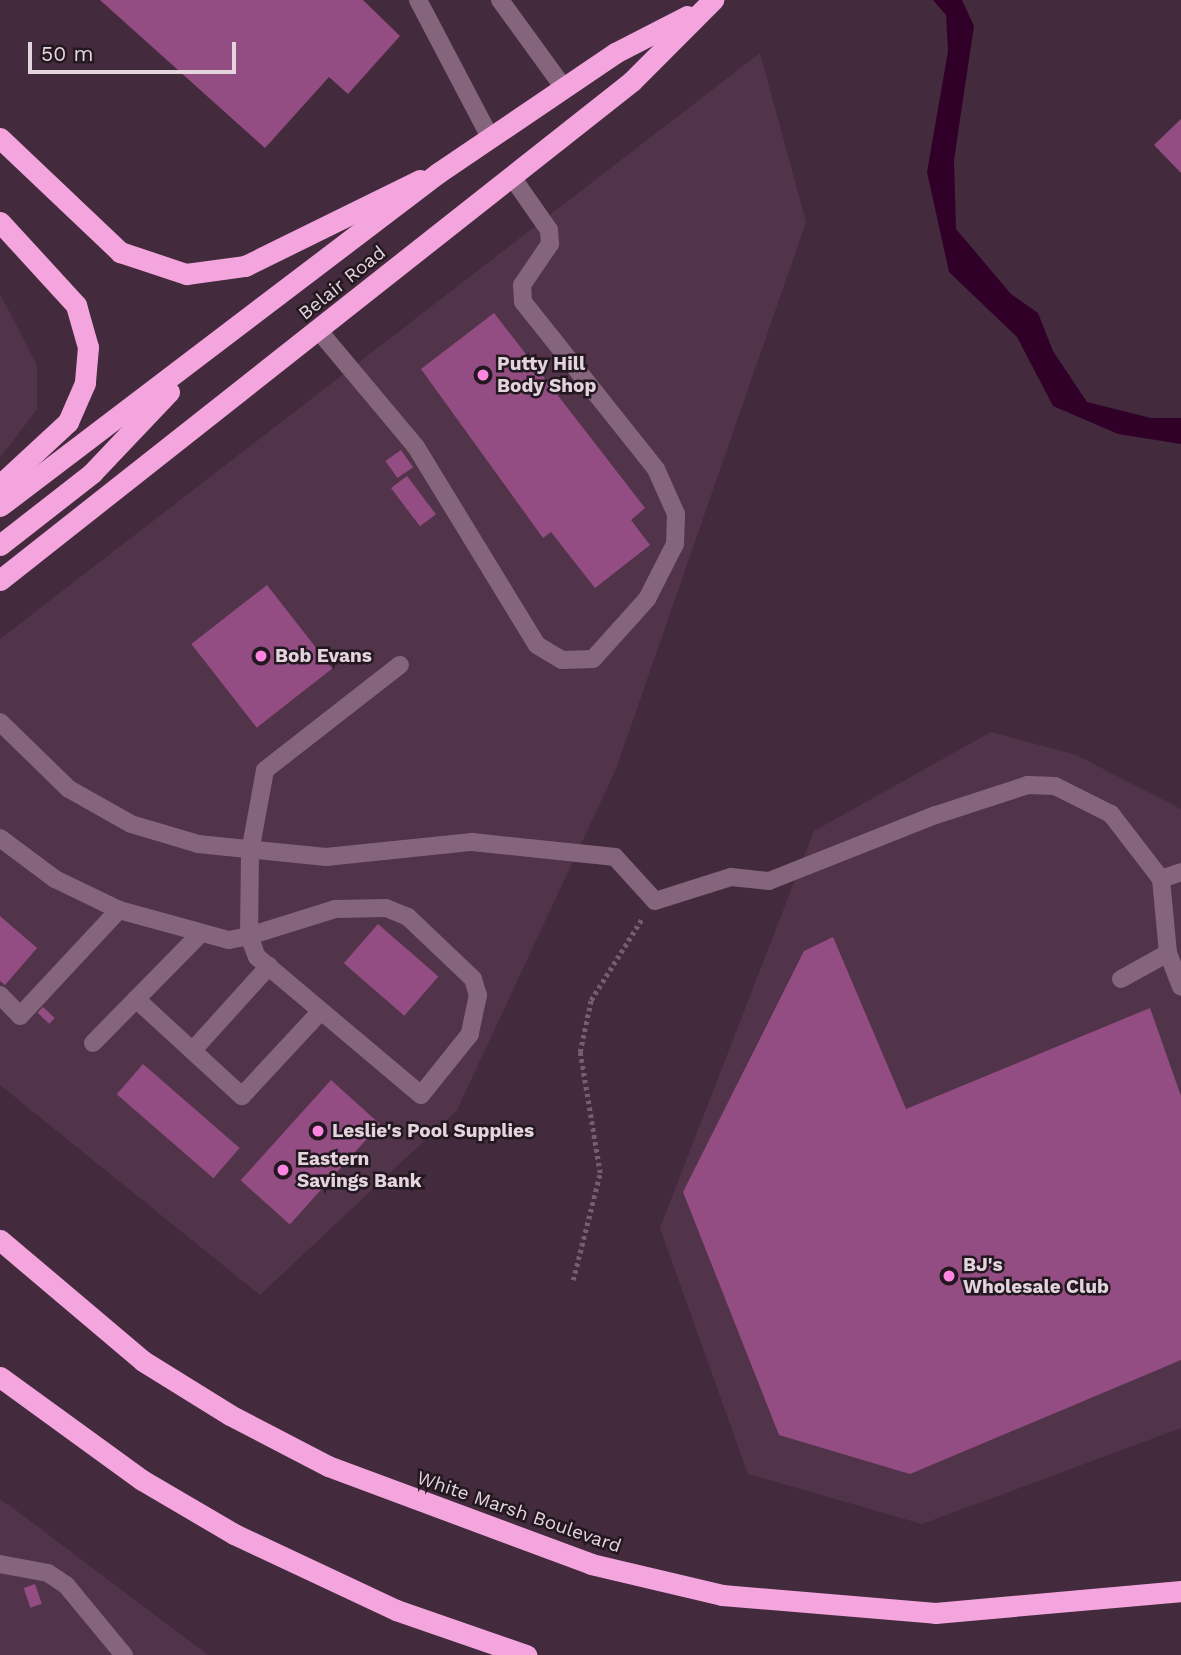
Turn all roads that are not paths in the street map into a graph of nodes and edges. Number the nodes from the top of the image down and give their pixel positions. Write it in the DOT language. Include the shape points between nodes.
graph roads {
  1 [pos="418,0"];
  2 [pos="500,0"];
  3 [pos="707,4"];
  4 [pos="564,88"];
  5 [pos="0,138"];
  6 [pos="491,139"];
  7 [pos="438,173"];
  8 [pos="512,177"];
  9 [pos="0,222"];
  10 [pos="319,331"];
  11 [pos="209,351"];
  12 [pos="0,485"];
  13 [pos="0,506"];
  14 [pos="0,544"];
  15 [pos="0,580"];
  16 [pos="400,665"];
  17 [pos="0,722"];
  18 [pos="0,838"];
  19 [pos="250,852"];
  20 [pos="1181,872"];
  21 [pos="1161,879"];
  22 [pos="119,910"];
  23 [pos="200,934"];
  24 [pos="249,936"];
  25 [pos="1168,953"];
  26 [pos="269,967"];
  27 [pos="1121,979"];
  28 [pos="1181,984"];
  29 [pos="0,995"];
  30 [pos="136,999"];
  31 [pos="319,1013"];
  32 [pos="93,1042"];
  33 [pos="194,1049"];
  34 [pos="0,1240"];
  35 [pos="0,1377"];
  36 [pos="0,1564"];
  37 [pos="1181,1591"];
  38 [pos="124,1655"];
  39 [pos="526,1655"];
  1 -- 6 [label="street"];
  2 -- 4 [label="street"];
  3 -- 4 [label="highway, Belair Road" via="615,53"];
  3 -- 8 [label="highway, Belair Road" via="632,80"];
  4 -- 6 [label="highway, Belair Road"];
  5 -- 7 [label="highway" via="120,252 186,274 245,266 381,194"];
  6 -- 7 [label="highway, Belair Road"];
  7 -- 11 [label="highway, Belair Road"];
  8 -- 10 [label="highway, Belair Road"];
  8 -- 10 [label="street" via="549,230 550,244 522,285 523,302 656,469 676,514 675,544 647,599 593,659 562,660 537,645 415,447"];
  9 -- 12 [label="highway" via="76,305 88,347 85,383 68,422"];
  10 -- 15 [label="highway, Belair Road"];
  11 -- 13 [label="highway, Belair Road"];
  11 -- 14 [label="highway" via="92,473"];
  16 -- 19 [label="street" via="265,770"];
  17 -- 19 [label="street" via="69,789 131,824"];
  18 -- 22 [label="street" via="55,879"];
  19 -- 21 [label="street" via="326,857 472,842 615,857 655,901 731,877 769,881 814,868 936,815 1028,785 1055,786 1111,814"];
  19 -- 24 [label="street"];
  20 -- 21 [label="street"];
  21 -- 25 [label="street"];
  22 -- 23 [label="street"];
  22 -- 29 [label="street" via="20,1016"];
  23 -- 24 [label="street" via="229,940"];
  23 -- 30 [label="street"];
  24 -- 26 [label="street" via="257,957"];
  24 -- 31 [label="street" via="335,909 386,908 408,917 473,979 478,995 470,1034 421,1095"];
  25 -- 27 [label="street"];
  25 -- 28 [label="street"];
  26 -- 31 [label="street"];
  26 -- 33 [label="street"];
  30 -- 32 [label="street"];
  30 -- 33 [label="street"];
  31 -- 33 [label="street" via="242,1096"];
  34 -- 37 [label="highway, White Marsh Boulevard" via="143,1361 230,1415 328,1466 591,1564 722,1595 935,1613"];
  35 -- 39 [label="highway" via="142,1480 234,1534 396,1610"];
  36 -- 38 [label="street" via="48,1573 66,1585"];
}
